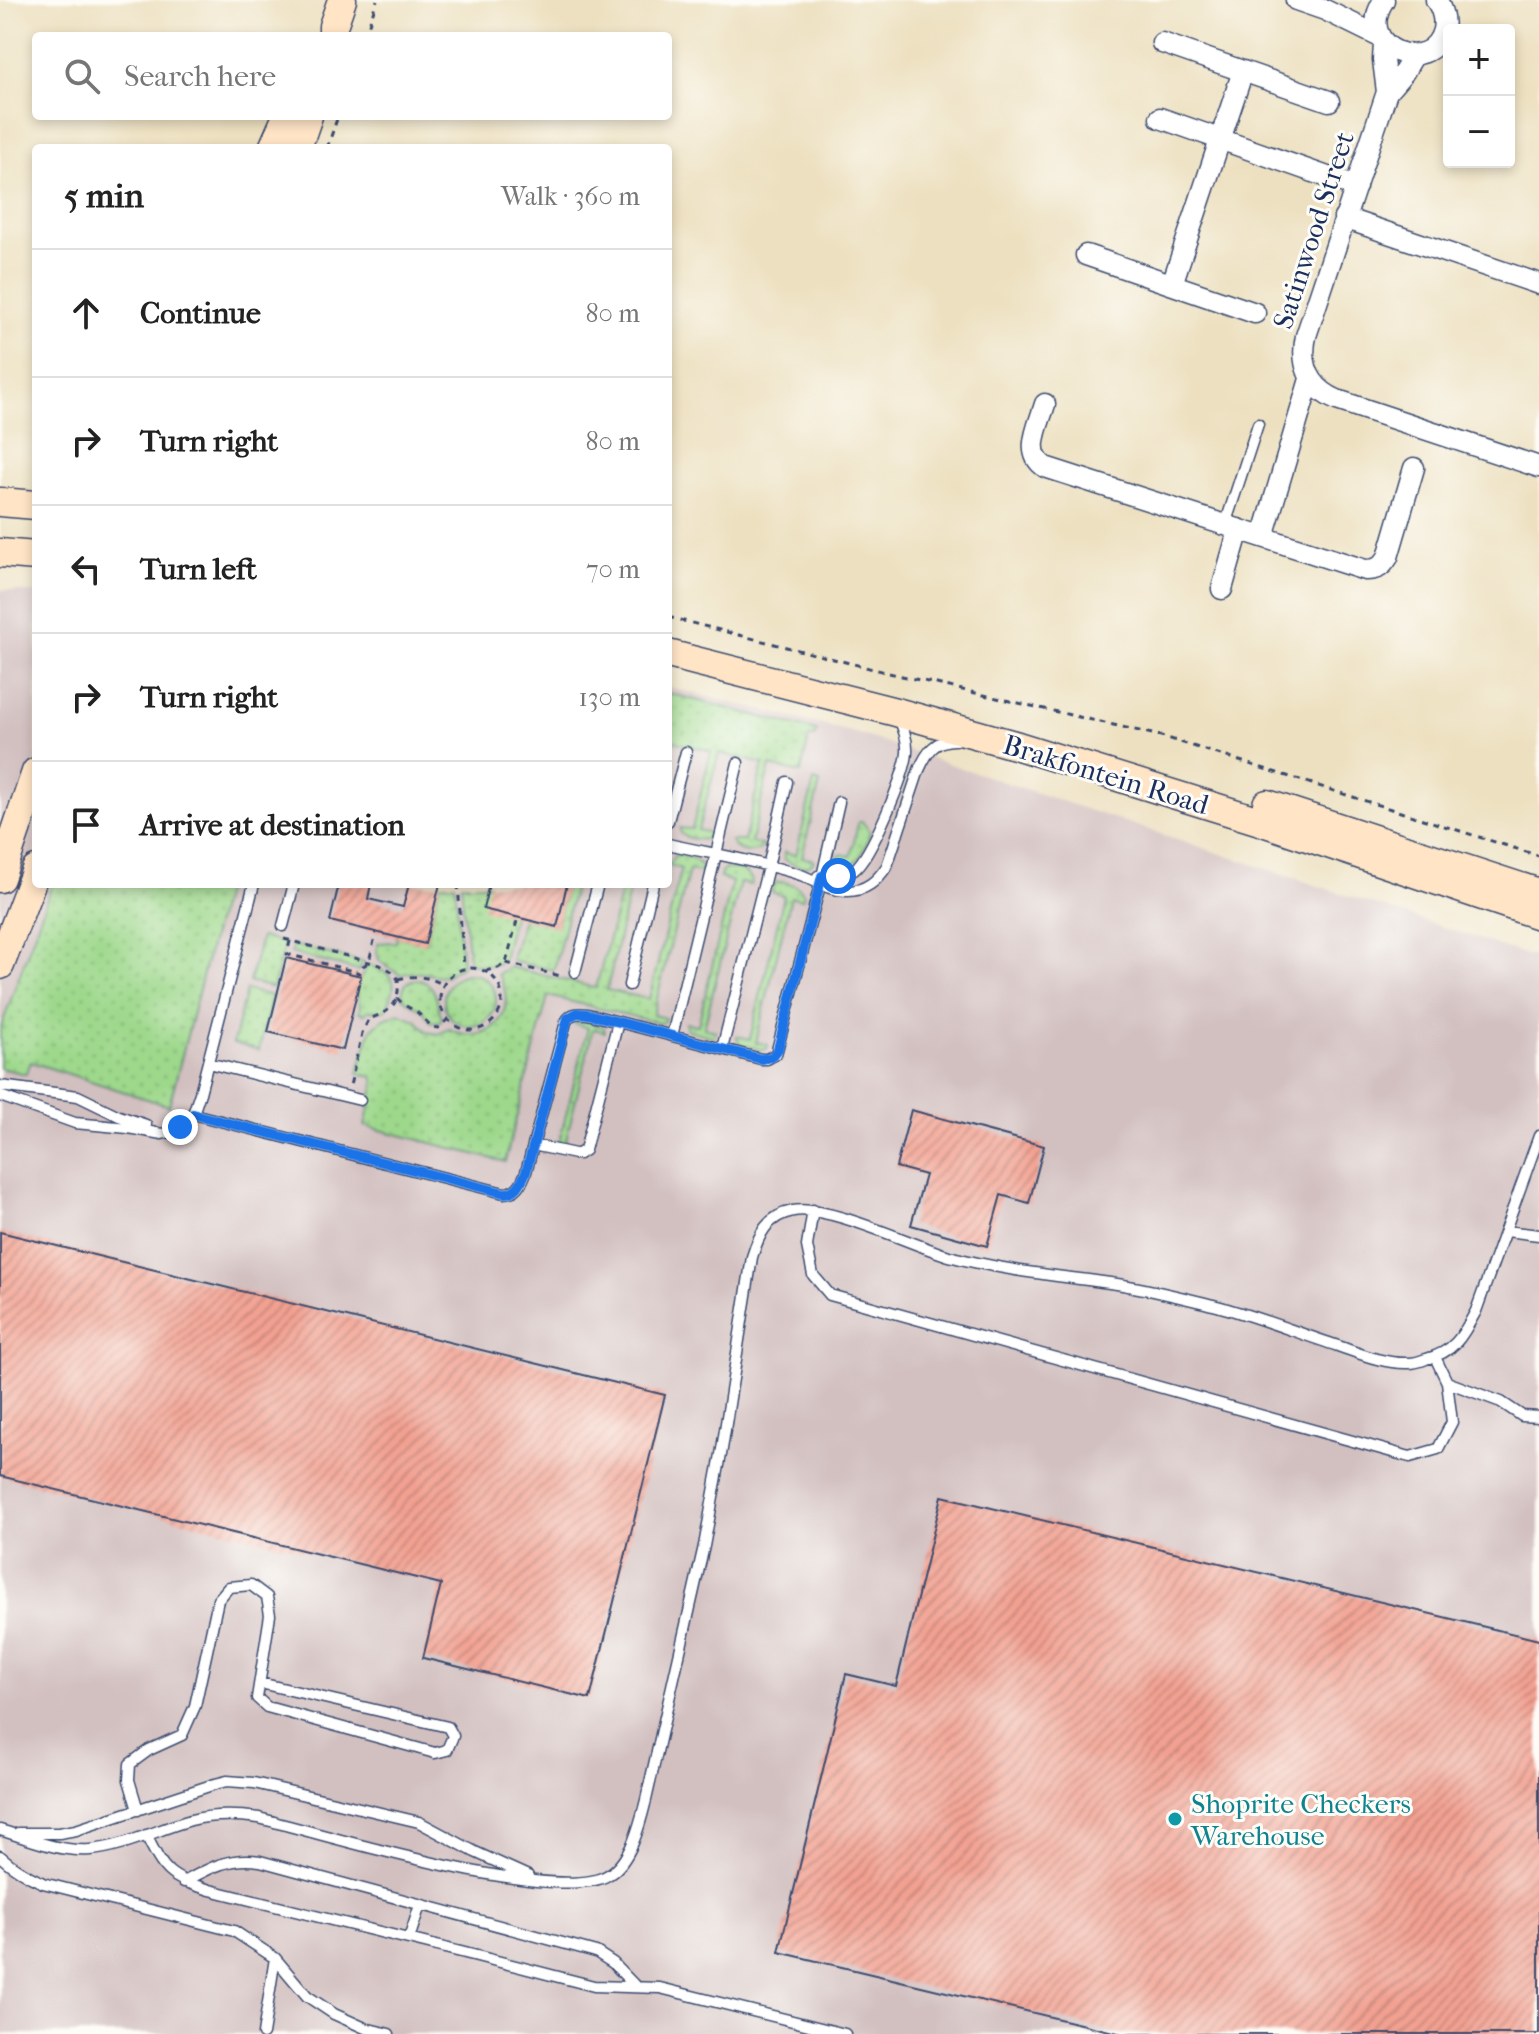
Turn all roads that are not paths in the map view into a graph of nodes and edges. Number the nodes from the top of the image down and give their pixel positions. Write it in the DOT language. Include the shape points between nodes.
graph roads {
  1 [pos="1296,0"];
  2 [pos="1384,0"];
  3 [pos="1436,0"];
  4 [pos="1444,24"];
  5 [pos="1443,36"];
  6 [pos="1382,40"];
  7 [pos="1162,43"];
  8 [pos="1414,55"];
  9 [pos="1243,71"];
  10 [pos="1387,92"];
  11 [pos="1329,101"];
  12 [pos="1160,118"];
  13 [pos="285,120"];
  14 [pos="307,120"];
  15 [pos="1220,139"];
  16 [pos="275,144"];
  17 [pos="298,144"];
  18 [pos="1356,187"];
  19 [pos="1344,218"];
  20 [pos="1086,255"];
  21 [pos="1172,284"];
  22 [pos="1539,284"];
  23 [pos="1255,313"];
  24 [pos="1310,379"];
  25 [pos="1045,404"];
  26 [pos="1258,424"];
  27 [pos="1539,467"];
  28 [pos="1414,468"];
  29 [pos="0,502"];
  30 [pos="32,505"];
  31 [pos="1232,527"];
  32 [pos="1263,537"];
  33 [pos="0,553"];
  34 [pos="32,556"];
  35 [pos="1222,589"];
  36 [pos="672,644"];
  37 [pos="672,655"];
  38 [pos="896,712"];
  39 [pos="1018,746"];
  40 [pos="686,752"];
  41 [pos="738,763"];
  42 [pos="787,782"];
  43 [pos="32,784"];
  44 [pos="839,802"];
  45 [pos="672,806"];
  46 [pos="672,845"];
  47 [pos="715,855"];
  48 [pos="1433,858"];
  49 [pos="768,867"];
  50 [pos="0,878"];
  51 [pos="32,881"];
  52 [pos="821,881"];
  53 [pos="253,888"];
  54 [pos="293,888"];
  55 [pos="597,888"];
  56 [pos="652,888"];
  57 [pos="1539,893"];
  58 [pos="1539,905"];
  59 [pos="1539,915"];
  60 [pos="283,926"];
  61 [pos="0,965"];
  62 [pos="575,972"];
  63 [pos="629,985"];
  64 [pos="618,1022"];
  65 [pos="672,1036"];
  66 [pos="722,1049"];
  67 [pos="208,1063"];
  68 [pos="0,1086"];
  69 [pos="0,1096"];
  70 [pos="360,1100"];
  71 [pos="193,1114"];
  72 [pos="180,1127"];
  73 [pos="1539,1136"];
  74 [pos="533,1145"];
  75 [pos="813,1210"];
  76 [pos="1506,1231"];
  77 [pos="1539,1235"];
  78 [pos="1435,1357"];
  79 [pos="1447,1382"];
  80 [pos="1539,1417"];
  81 [pos="260,1683"];
  82 [pos="138,1810"];
  83 [pos="2,1831"];
  84 [pos="146,1835"];
  85 [pos="0,1856"];
  86 [pos="537,1881"];
  87 [pos="184,1882"];
  88 [pos="420,1905"];
  89 [pos="409,1939"];
  90 [pos="275,1958"];
  91 [pos="635,1986"];
  92 [pos="263,2034"];
  93 [pos="389,2034"];
  94 [pos="845,2034"];
  1 -- 6 [label="street"];
  2 -- 6 [label="street, Satinwood Street" via="1376,25"];
  3 -- 4 [label="street"];
  5 -- 8 [label="street, Satinwood Street"];
  6 -- 8 [label="street" via="1397,53"];
  6 -- 10 [label="street, Satinwood Street"];
  7 -- 9 [label="street"];
  8 -- 10 [label="street, Satinwood Street"];
  9 -- 11 [label="street"];
  9 -- 15 [label="street"];
  10 -- 18 [label="street, Satinwood Street"];
  12 -- 15 [label="street"];
  13 -- 16 [label="street"];
  14 -- 17 [label="street"];
  15 -- 18 [label="street"];
  15 -- 21 [label="street"];
  18 -- 19 [label="street, Satinwood Street"];
  19 -- 22 [label="street"];
  19 -- 24 [label="street, Satinwood Street" via="1304,346"];
  20 -- 21 [label="street"];
  21 -- 23 [label="street"];
  24 -- 27 [label="street" via="1337,400"];
  24 -- 32 [label="street"];
  25 -- 31 [label="street" via="1033,445 1037,462"];
  26 -- 31 [label="lane"];
  28 -- 32 [label="street" via="1388,557 1375,570"];
  29 -- 30 [label="street"];
  31 -- 32 [label="street"];
  31 -- 35 [label="street"];
  33 -- 34 [label="street"];
  36 -- 48 [label="street, Brakfontein Road" via="1022,731"];
  37 -- 38 [label="street, Brakfontein Road"];
  38 -- 39 [label="street, Brakfontein Road"];
  38 -- 52 [label="lane" via="907,740 906,760 868,853 848,873"];
  39 -- 52 [label="lane" via="949,739 932,746 881,875 858,890 844,891"];
  39 -- 59 [label="street, Brakfontein Road"];
  40 -- 45 [label="lane"];
  41 -- 47 [label="lane"];
  42 -- 49 [label="lane"];
  43 -- 50 [label="street"];
  44 -- 52 [label="lane"];
  46 -- 47 [label="lane"];
  47 -- 49 [label="lane"];
  47 -- 65 [label="lane"];
  48 -- 57 [label="street, Brakfontein Road"];
  48 -- 58 [label="street" via="1443,872"];
  49 -- 52 [label="lane"];
  49 -- 66 [label="lane"];
  51 -- 61 [label="street"];
  52 -- 66 [label="lane" via="776,1054 761,1059"];
  53 -- 67 [label="lane"];
  54 -- 60 [label="lane"];
  55 -- 62 [label="lane"];
  56 -- 63 [label="lane"];
  64 -- 65 [label="lane"];
  64 -- 74 [label="lane" via="581,1013 568,1018"];
  64 -- 74 [label="lane" via="585,1150 575,1154"];
  65 -- 66 [label="lane"];
  67 -- 70 [label="lane"];
  67 -- 71 [label="lane"];
  68 -- 72 [label="lane" via="78,1096 135,1122"];
  69 -- 72 [label="lane" via="83,1124 162,1134"];
  71 -- 72 [label="lane"];
  71 -- 74 [label="lane" via="504,1193 519,1186"];
  73 -- 76 [label="lane"];
  75 -- 78 [label="lane" via="949,1256 1220,1307 1380,1360 1410,1363"];
  75 -- 79 [label="lane" via="807,1246 813,1275 830,1295 1410,1457 1438,1449 1452,1422"];
  75 -- 86 [label="lane" via="782,1213 769,1221 752,1257 704,1546 635,1839 612,1873 592,1882"];
  76 -- 77 [label="lane"];
  76 -- 78 [label="lane" via="1465,1332"];
  78 -- 79 [label="lane"];
  79 -- 80 [label="lane" via="1501,1402 1522,1416"];
  81 -- 81 [label="lane" via="257,1698 267,1707 343,1728 435,1753 447,1750 453,1736 448,1727"];
  81 -- 82 [label="lane" via="270,1615 267,1597 251,1585 229,1587 218,1600 195,1706 182,1735 130,1764"];
  82 -- 83 [label="lane" via="59,1833"];
  82 -- 86 [label="lane" via="227,1781 254,1783 419,1822"];
  83 -- 84 [label="lane" via="72,1850 106,1848"];
  84 -- 86 [label="lane" via="194,1819 259,1818 446,1866"];
  84 -- 87 [label="lane" via="167,1872"];
  85 -- 90 [label="lane" via="43,1883 226,1927"];
  87 -- 88 [label="lane" via="221,1863 251,1859"];
  87 -- 89 [label="lane"];
  88 -- 89 [label="lane"];
  88 -- 91 [label="lane" via="596,1952"];
  89 -- 91 [label="lane" via="594,1986"];
  90 -- 92 [label="lane"];
  90 -- 93 [label="lane" via="307,1996 365,2028"];
  91 -- 94 [label="lane"];
}
